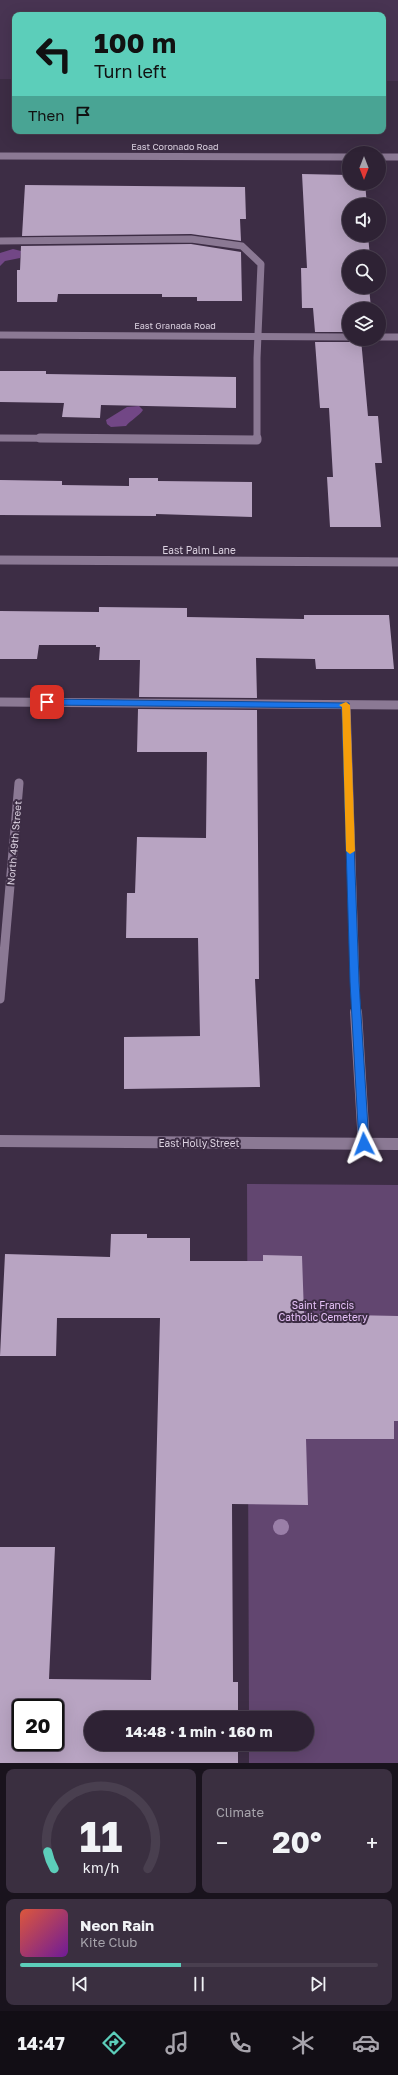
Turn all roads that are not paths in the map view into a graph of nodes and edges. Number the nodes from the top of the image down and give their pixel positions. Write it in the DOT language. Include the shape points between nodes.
graph roads {
  1 [pos="0,156"];
  2 [pos="342,157"];
  3 [pos="386,157"];
  4 [pos="398,157"];
  5 [pos="0,241"];
  6 [pos="0,335"];
  7 [pos="257,336"];
  8 [pos="342,336"];
  9 [pos="386,337"];
  10 [pos="398,337"];
  11 [pos="0,438"];
  12 [pos="0,560"];
  13 [pos="398,562"];
  14 [pos="0,702"];
  15 [pos="346,705"];
  16 [pos="398,705"];
  17 [pos="20,783"];
  18 [pos="0,999"];
  19 [pos="0,1141"];
  20 [pos="364,1144"];
  21 [pos="398,1144"];
  1 -- 2 [label="street, East Coronado Road"];
  3 -- 4 [label="street"];
  5 -- 7 [label="street" via="191,239 242,246 261,264"];
  6 -- 7 [label="street, East Granada Road"];
  7 -- 8 [label="street, East Granada Road"];
  7 -- 11 [label="street" via="258,440"];
  9 -- 10 [label="street"];
  12 -- 13 [label="street, East Palm Lane"];
  14 -- 15 [label="street"];
  15 -- 16 [label="street"];
  15 -- 20 [label="street" via="354,982"];
  17 -- 18 [label="street, North 49th Street"];
  19 -- 20 [label="street, East Holly Street"];
  20 -- 21 [label="street, East Holly Street"];
}
